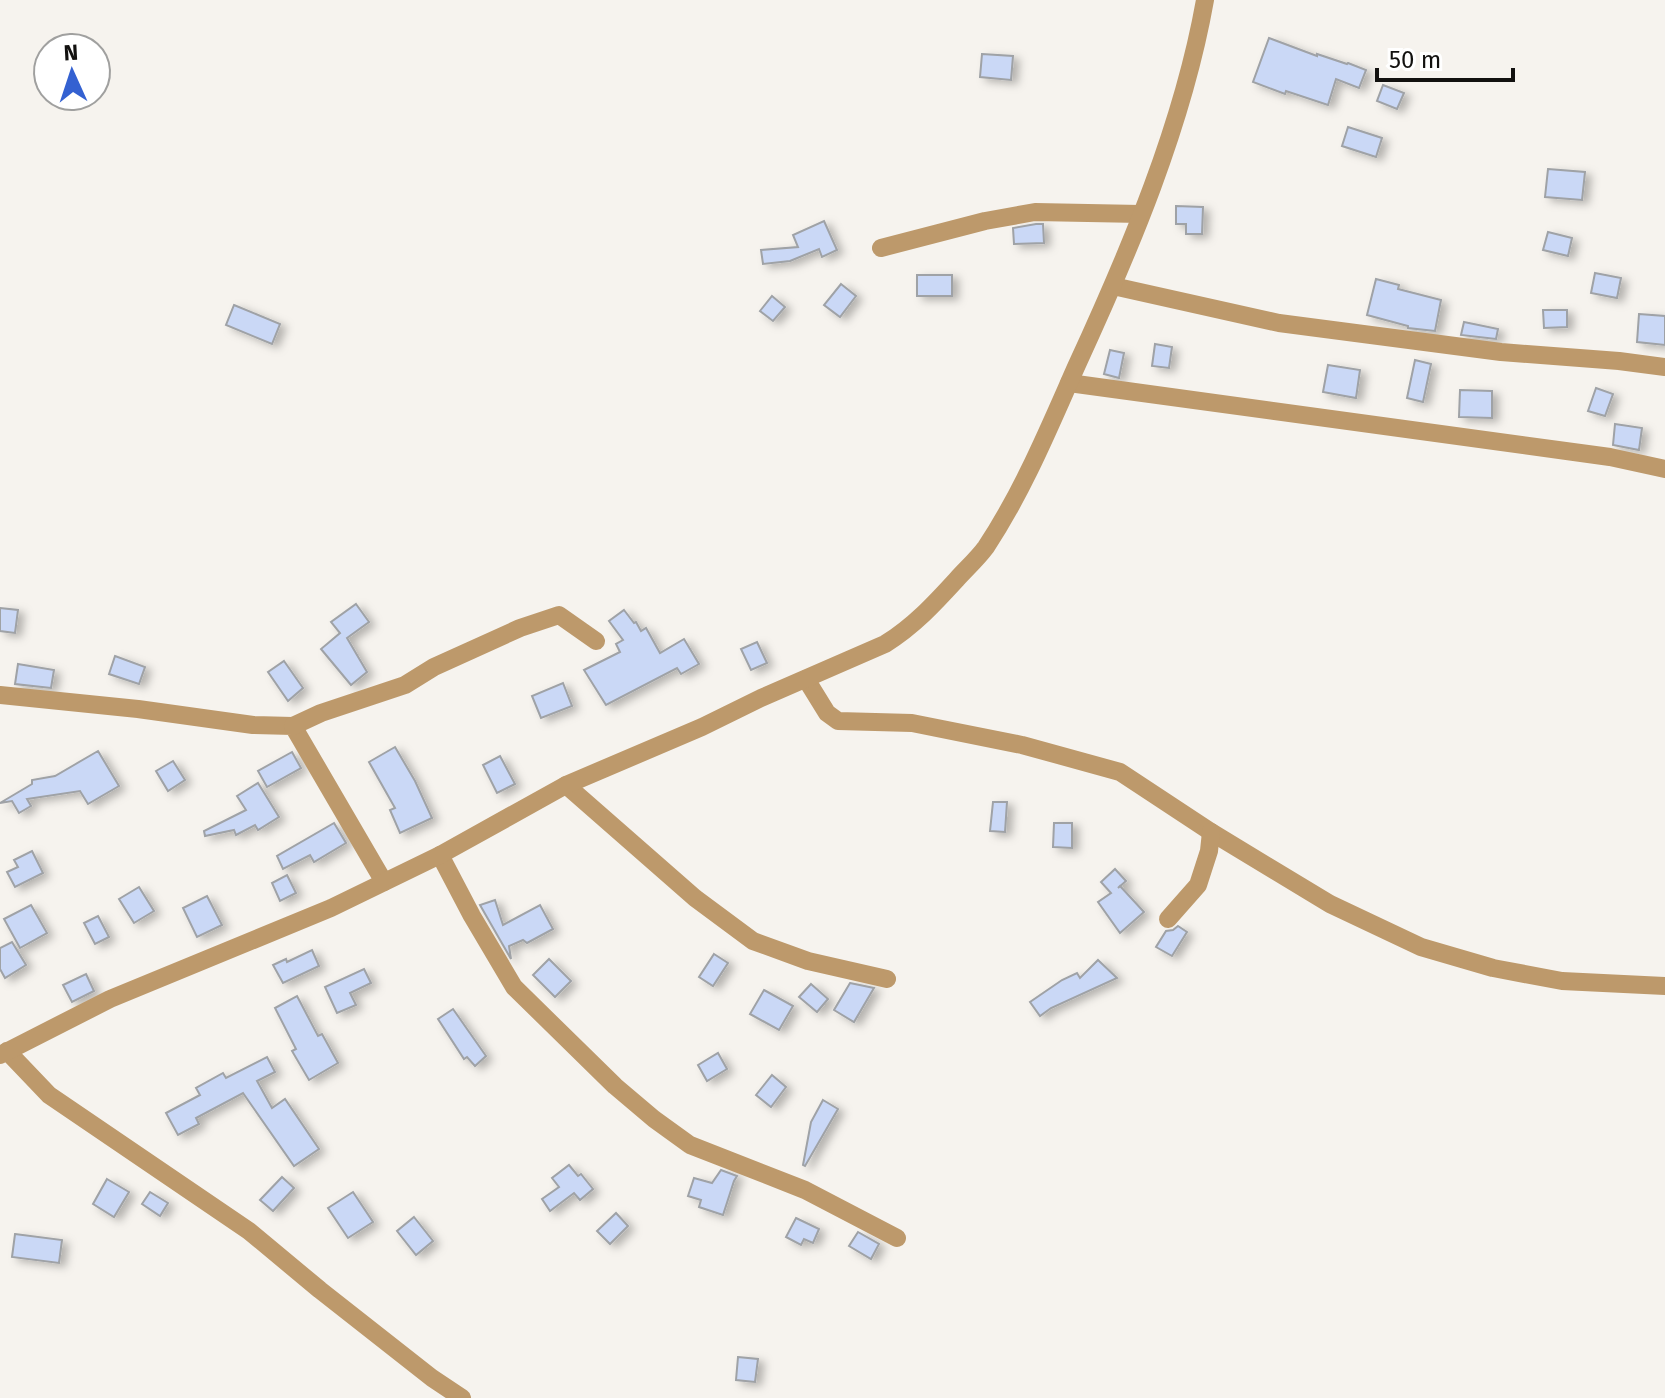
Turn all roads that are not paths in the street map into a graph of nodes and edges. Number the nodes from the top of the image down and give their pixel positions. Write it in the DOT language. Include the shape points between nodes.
graph roads {
  1 [pos="1205,0"];
  2 [pos="1141,214"];
  3 [pos="881,248"];
  4 [pos="1113,286"];
  5 [pos="1665,367"];
  6 [pos="1069,383"];
  7 [pos="1665,469"];
  8 [pos="596,641"];
  9 [pos="806,679"];
  10 [pos="0,695"];
  11 [pos="293,726"];
  12 [pos="566,785"];
  13 [pos="1211,832"];
  14 [pos="440,855"];
  15 [pos="384,882"];
  16 [pos="1168,919"];
  17 [pos="887,979"];
  18 [pos="1665,986"];
  19 [pos="4,1053"];
  20 [pos="897,1238"];
  21 [pos="462,1398"];
  1 -- 2 [label="street" via="1181,97"];
  2 -- 3 [label="street" via="1035,212"];
  2 -- 4 [label="street"];
  4 -- 5 [label="street" via="1279,323"];
  4 -- 6 [label="street"];
  6 -- 7 [label="street" via="1610,457"];
  6 -- 9 [label="street" via="984,549 902,634"];
  8 -- 11 [label="street" via="559,615 434,667 405,685"];
  9 -- 12 [label="street"];
  9 -- 13 [label="street" via="838,721 912,723 1120,772"];
  10 -- 11 [label="street"];
  11 -- 15 [label="street"];
  12 -- 14 [label="street"];
  12 -- 17 [label="street" via="695,898 753,941 808,961"];
  13 -- 16 [label="street" via="1198,885"];
  13 -- 18 [label="street" via="1330,904 1421,947 1562,981"];
  14 -- 15 [label="street"];
  14 -- 20 [label="street" via="514,987 625,1094 690,1145 805,1190"];
  15 -- 19 [label="street" via="110,999"];
  19 -- 21 [label="street" via="49,1095 249,1231"];
}
